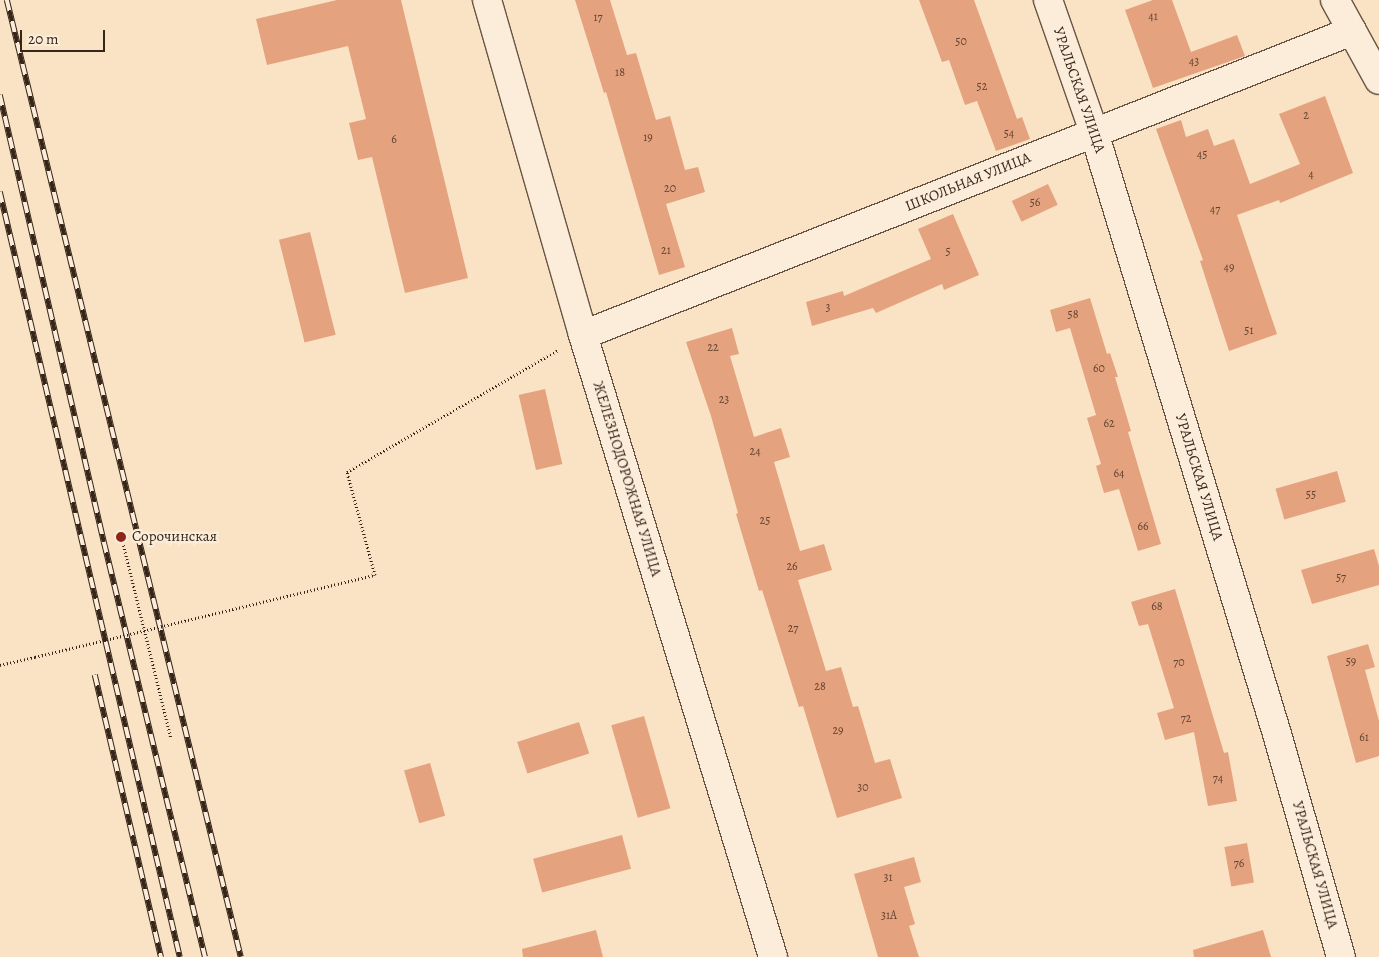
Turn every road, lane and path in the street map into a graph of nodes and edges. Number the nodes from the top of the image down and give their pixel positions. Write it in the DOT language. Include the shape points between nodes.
graph roads {
  1 [pos="487,0"];
  2 [pos="1048,0"];
  3 [pos="1335,0"];
  4 [pos="1352,31"];
  5 [pos="1379,80"];
  6 [pos="1094,132"];
  7 [pos="584,336"];
  8 [pos="121,535"];
  9 [pos="146,630"];
  10 [pos="0,665"];
  11 [pos="171,738"];
  12 [pos="774,957"];
  13 [pos="1341,957"];
  1 -- 7 [label="street, ЖЕЛЕЗНОДОРОЖНАЯ УЛИЦА"];
  2 -- 6 [label="street, УРАЛЬСКАЯ УЛИЦА"];
  3 -- 4 [label="street"];
  4 -- 5 [label="street"];
  4 -- 6 [label="street, ШКОЛЬНАЯ УЛИЦА"];
  6 -- 7 [label="street, ШКОЛЬНАЯ УЛИЦА"];
  6 -- 13 [label="street, УРАЛЬСКАЯ УЛИЦА" via="1277,734"];
  7 -- 9 [label="path, bridge" via="348,472 375,574"];
  7 -- 12 [label="street, ЖЕЛЕЗНОДОРОЖНАЯ УЛИЦА"];
  8 -- 9 [label="path"];
  9 -- 10 [label="path, bridge"];
  9 -- 11 [label="path"];
}
